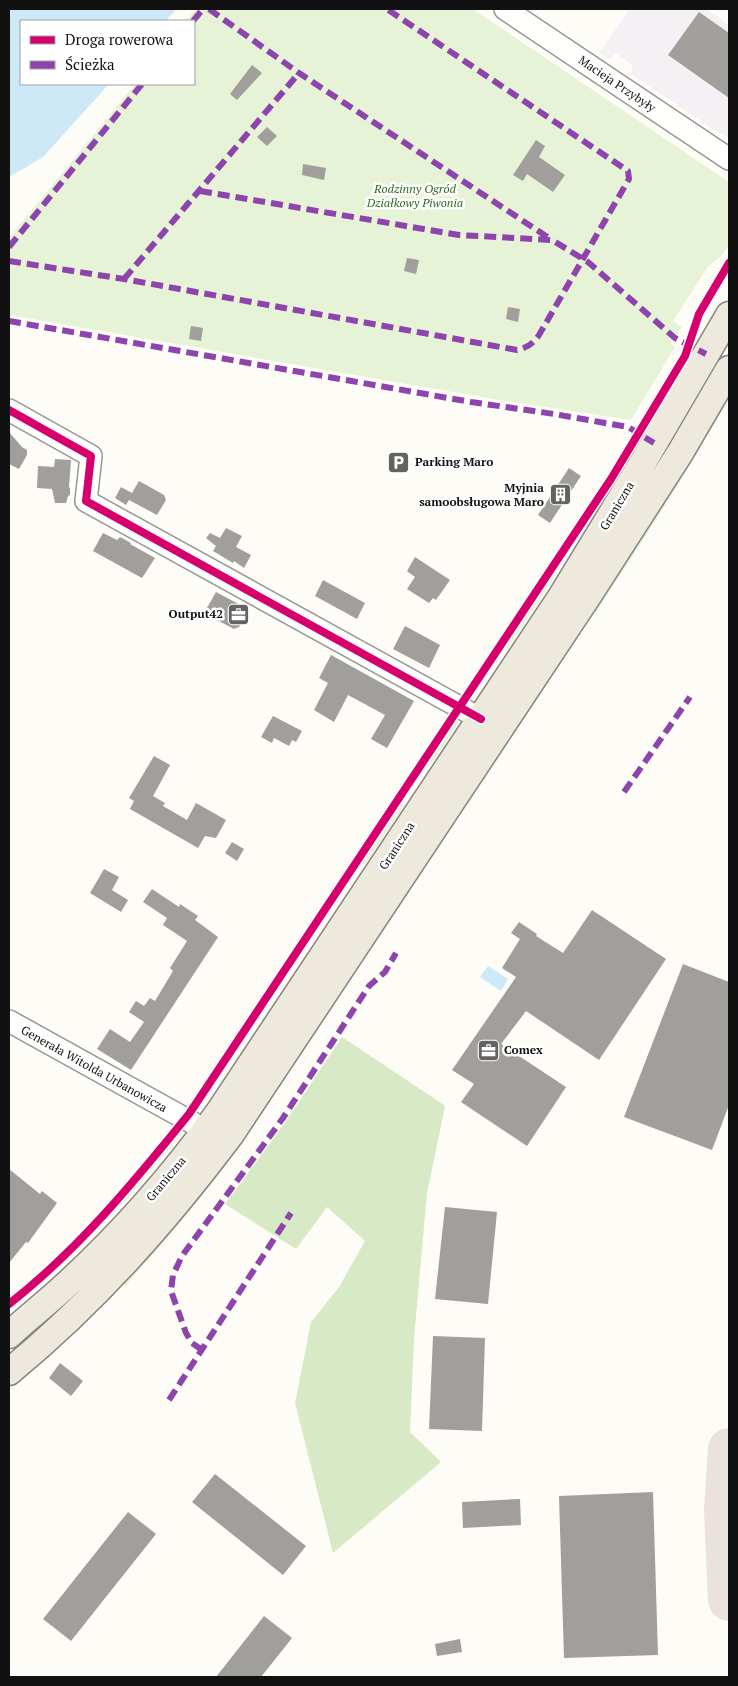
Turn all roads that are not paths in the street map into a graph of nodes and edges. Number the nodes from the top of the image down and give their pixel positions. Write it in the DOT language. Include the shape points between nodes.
graph roads {
  1 [pos="505,9"];
  2 [pos="729,159"];
  3 [pos="729,315"];
  4 [pos="729,370"];
  5 [pos="9,410"];
  6 [pos="481,719"];
  7 [pos="9,1021"];
  8 [pos="205,1132"];
  9 [pos="9,1335"];
  10 [pos="9,1372"];
  1 -- 2 [label="street, Macieja Przybyły"];
  3 -- 6 [label="main road, Graniczna" via="597,540"];
  4 -- 10 [label="main road, Graniczna" via="588,596 231,1134 174,1208 113,1276"];
  5 -- 6 [label="street" via="91,456 86,501"];
  6 -- 8 [label="main road, Graniczna"];
  7 -- 8 [label="street, Generała Witolda Urbanowicza"];
  8 -- 9 [label="main road, Graniczna" via="102,1251"];
}
